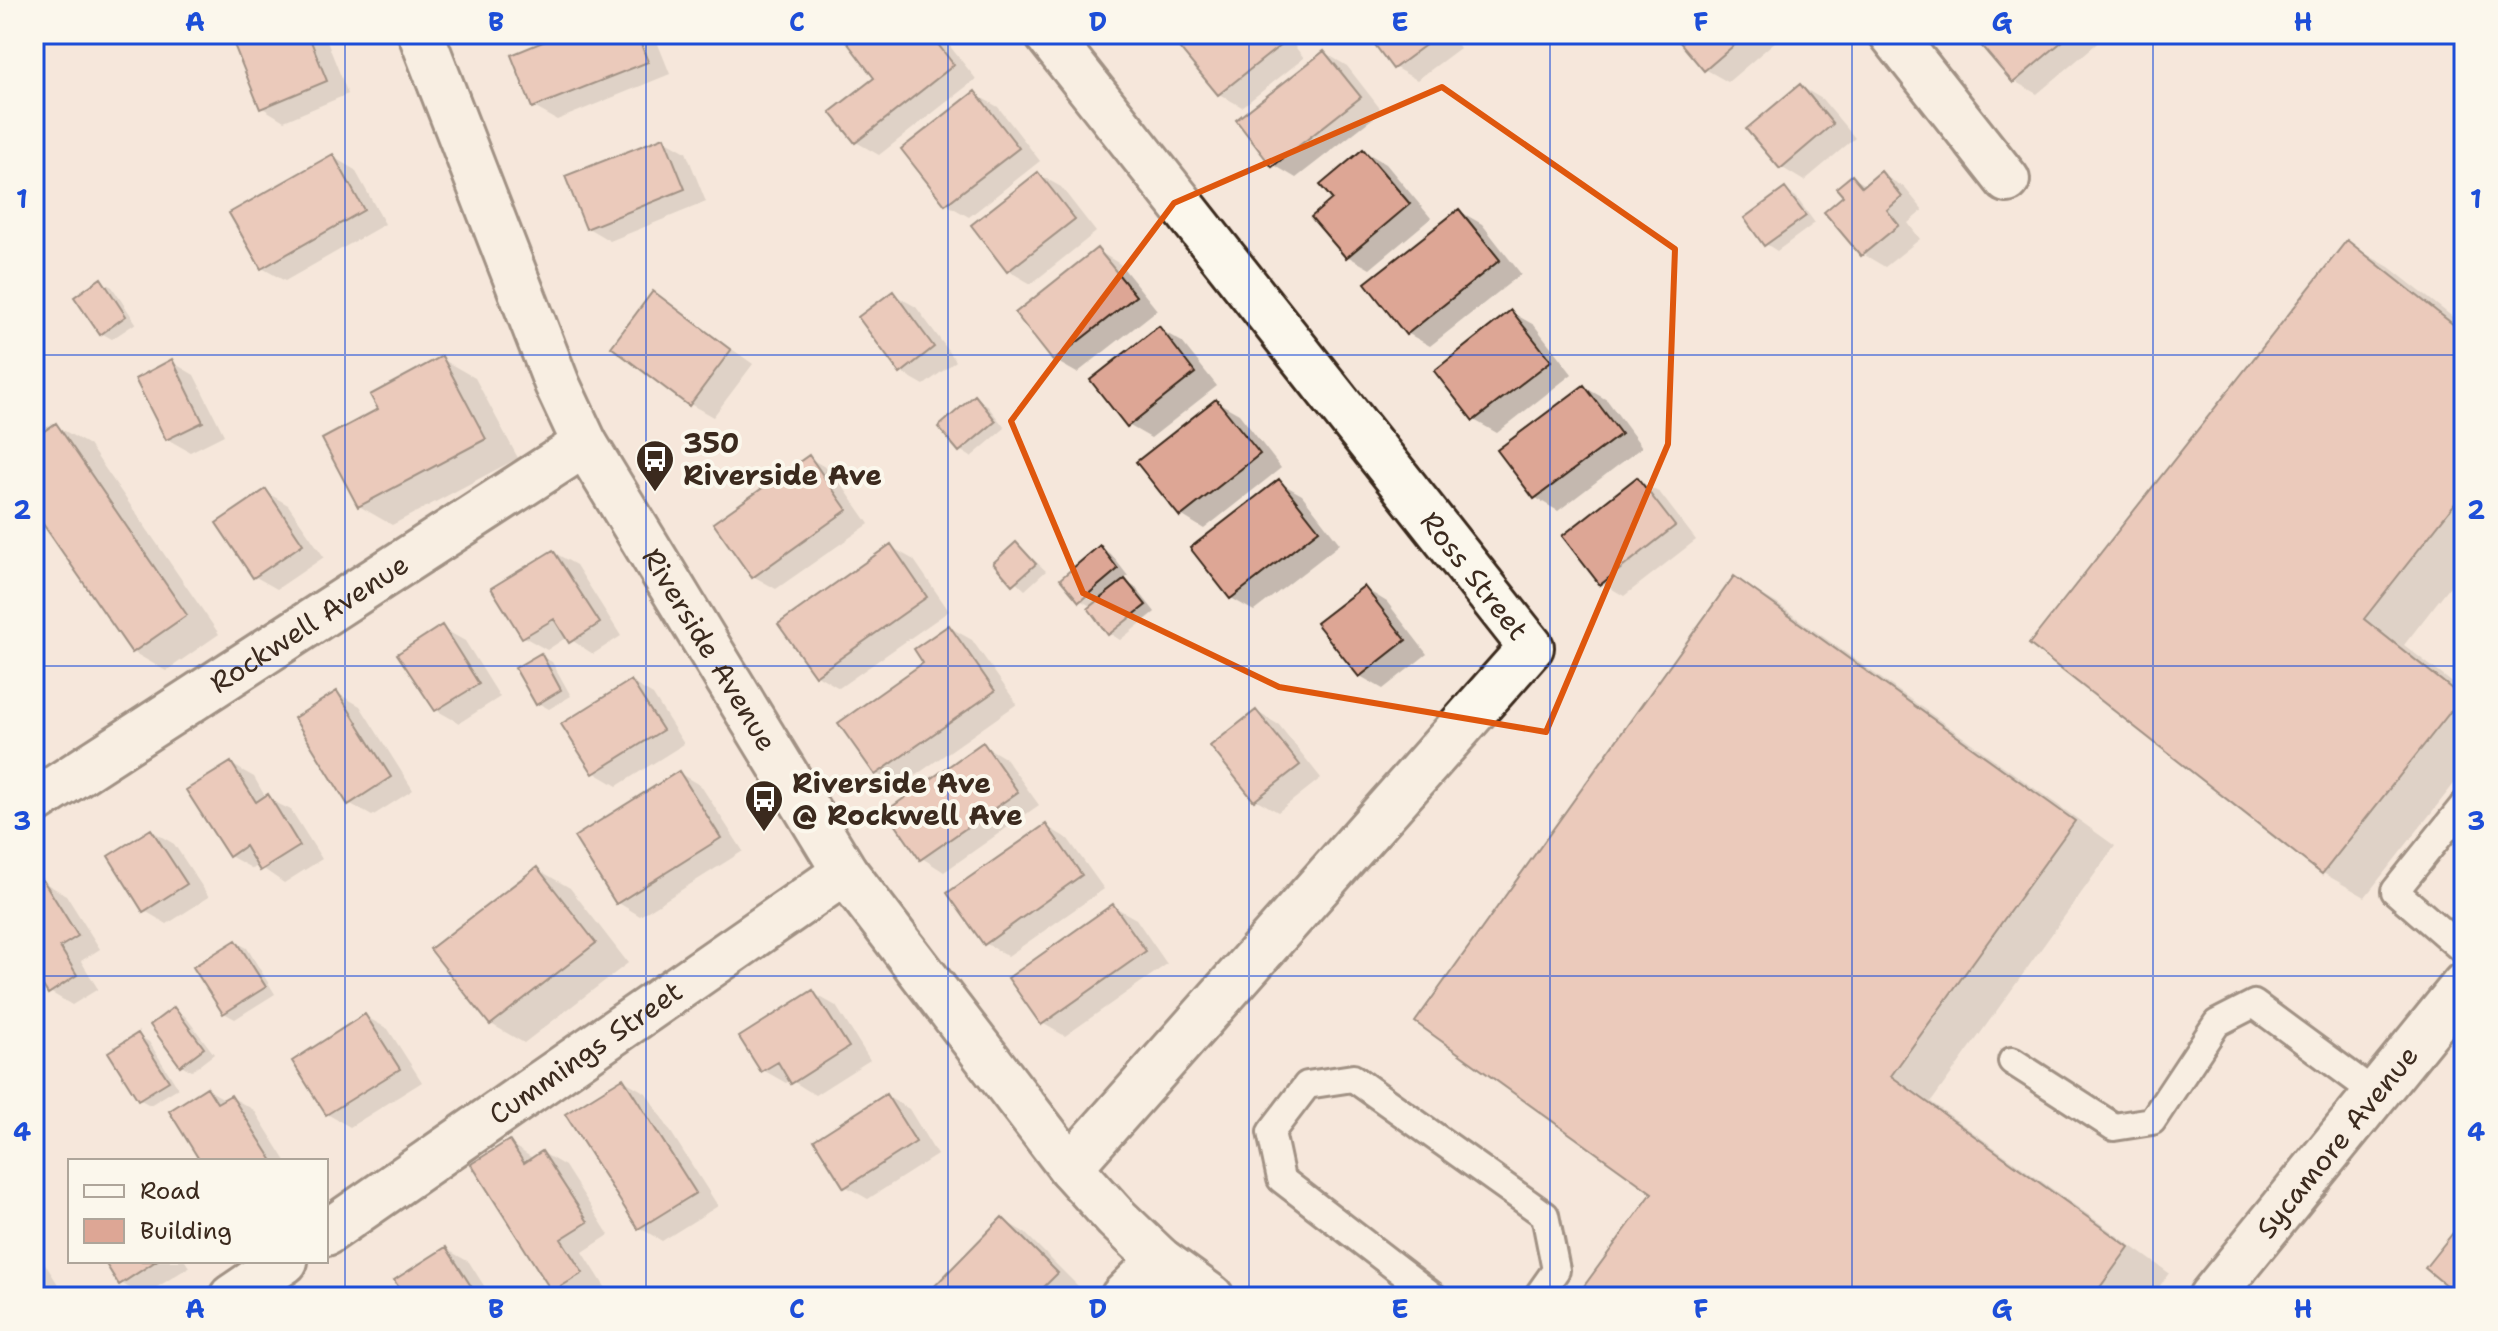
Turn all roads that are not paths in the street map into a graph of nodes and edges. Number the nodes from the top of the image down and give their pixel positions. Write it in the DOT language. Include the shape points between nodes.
graph roads {
  1 [pos="421,34"];
  2 [pos="1047,34"];
  3 [pos="1892,34"];
  4 [pos="2007,180"];
  5 [pos="585,444"];
  6 [pos="34,802"];
  7 [pos="2464,805"];
  8 [pos="845,872"];
  9 [pos="2464,951"];
  10 [pos="2464,985"];
  11 [pos="2012,1061"];
  12 [pos="2376,1094"];
  13 [pos="1070,1167"];
  14 [pos="328,1232"];
  15 [pos="1160,1260"];
  16 [pos="282,1263"];
  17 [pos="232,1297"];
  18 [pos="1123,1297"];
  19 [pos="1211,1297"];
  20 [pos="1434,1297"];
  21 [pos="1537,1297"];
  22 [pos="2211,1297"];
  1 -- 5 [label="street, Riverside Avenue"];
  2 -- 13 [label="street, Ross Street" via="1531,647"];
  3 -- 4 [label="street"];
  5 -- 6 [label="street, Rockwell Avenue"];
  5 -- 8 [label="street, Riverside Avenue"];
  7 -- 9 [label="lane" via="2395,891"];
  8 -- 13 [label="street, Riverside Avenue"];
  8 -- 14 [label="street, Cummings Street"];
  10 -- 12 [label="street, Sycamore Avenue"];
  11 -- 12 [label="lane" via="2114,1127 2152,1121 2217,1023 2254,1004"];
  12 -- 22 [label="street, Sycamore Avenue"];
  13 -- 15 [label="street, Riverside Avenue"];
  15 -- 18 [label="street"];
  15 -- 19 [label="street, Riverside Avenue"];
  16 -- 17 [label="street"];
  20 -- 21 [label="lane" via="1281,1179 1271,1132 1307,1085 1353,1078 1545,1215 1556,1270"];
}
